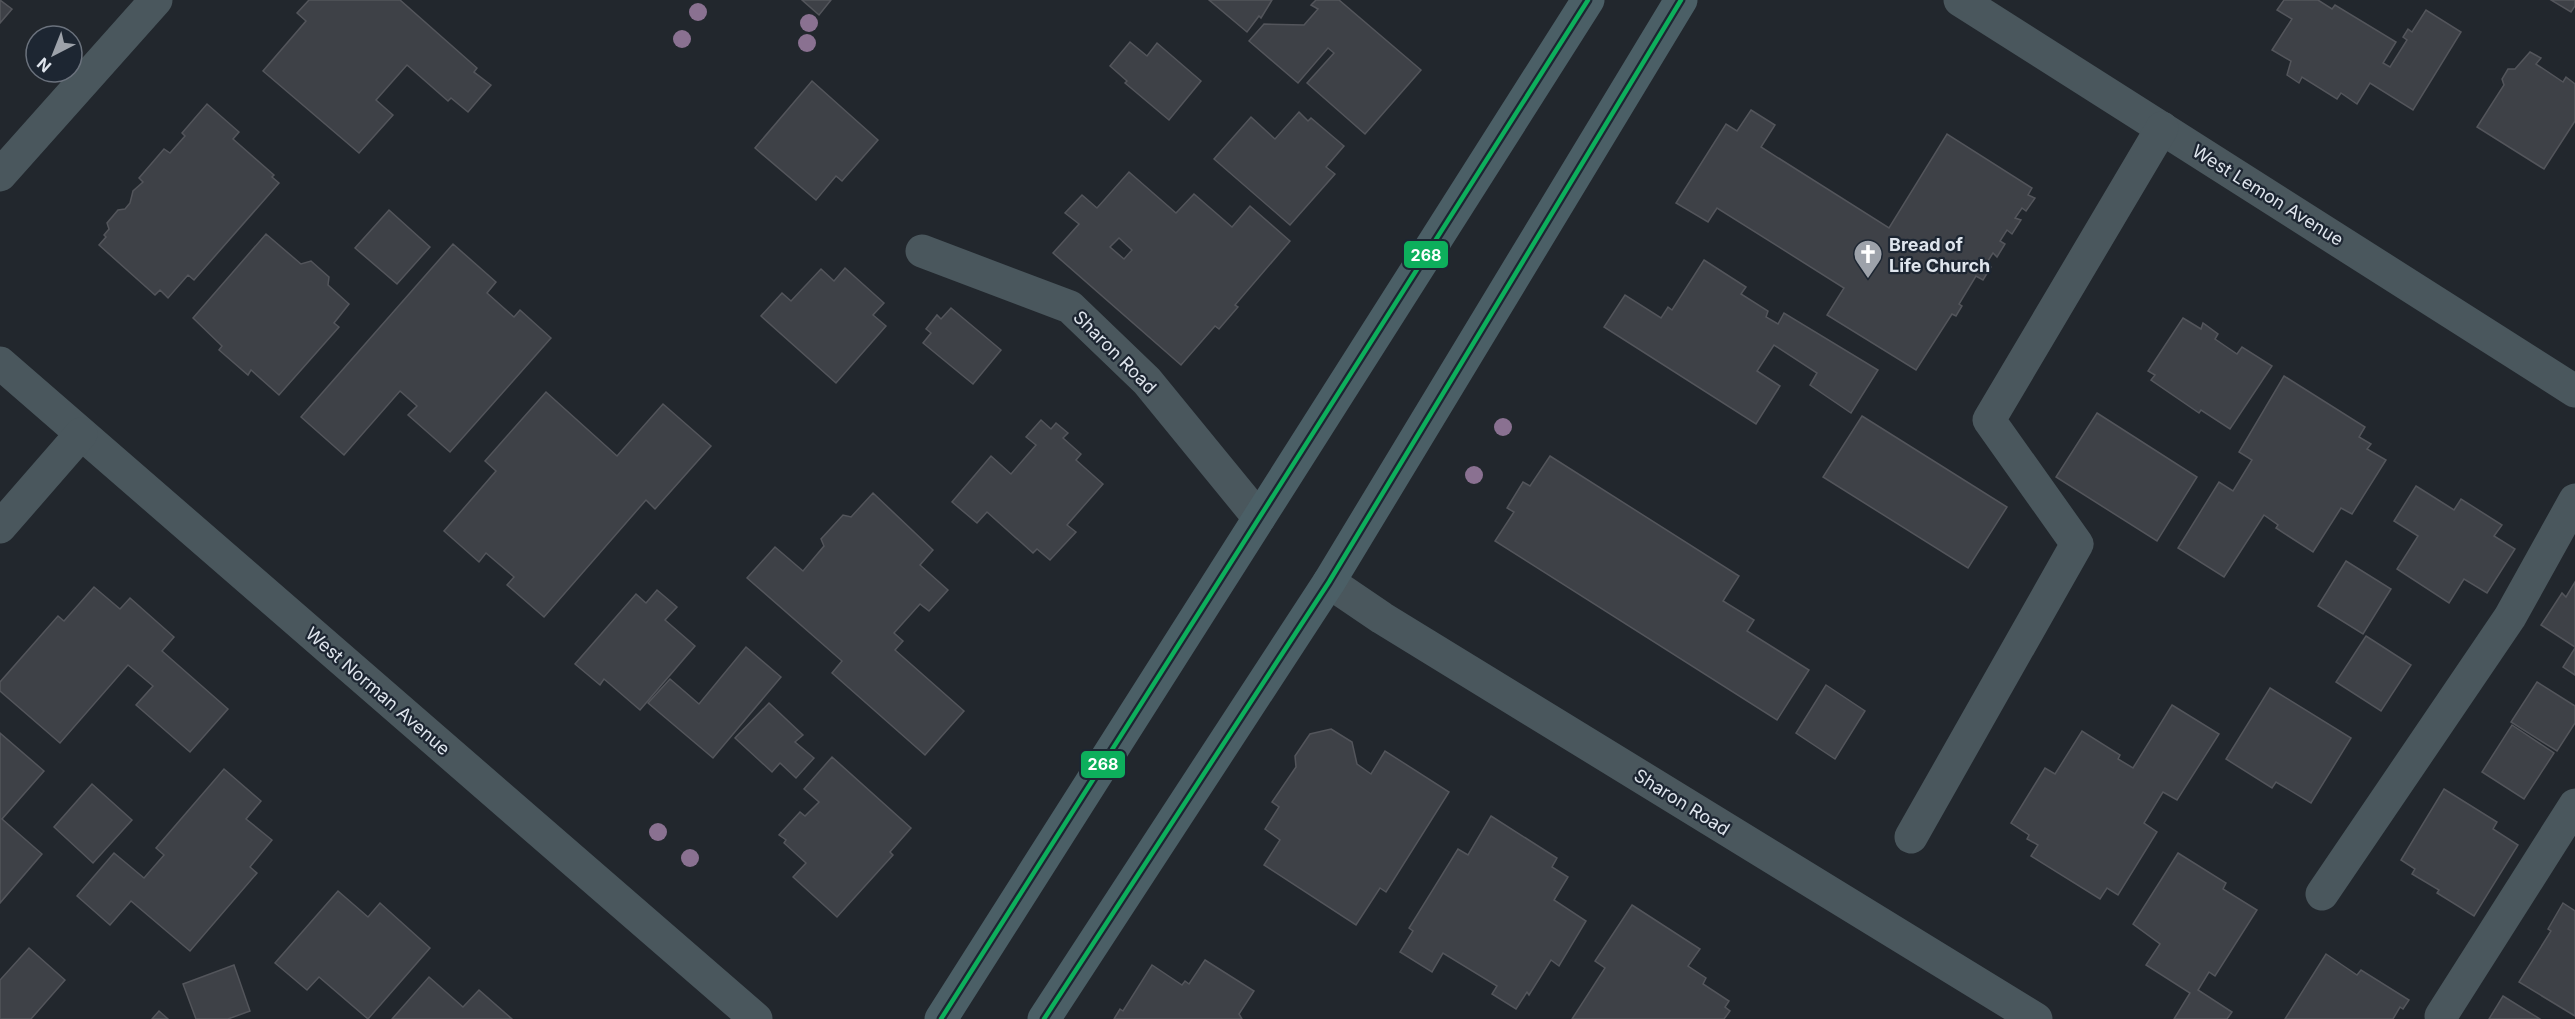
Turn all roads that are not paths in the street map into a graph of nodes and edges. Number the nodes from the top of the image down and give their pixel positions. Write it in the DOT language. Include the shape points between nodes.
graph roads {
  1 [pos="156,0"];
  2 [pos="1588,0"];
  3 [pos="1681,0"];
  4 [pos="1960,0"];
  5 [pos="2162,128"];
  6 [pos="0,174"];
  7 [pos="922,251"];
  8 [pos="0,363"];
  9 [pos="2575,391"];
  10 [pos="81,434"];
  11 [pos="2575,500"];
  12 [pos="1259,518"];
  13 [pos="0,527"];
  14 [pos="1329,582"];
  15 [pos="2575,805"];
  16 [pos="1911,837"];
  17 [pos="2322,894"];
  18 [pos="2441,1016"];
  19 [pos="756,1019"];
  20 [pos="940,1019"];
  21 [pos="1044,1019"];
  22 [pos="2036,1019"];
  1 -- 6 [label="street"];
  2 -- 12 [label="main road"];
  3 -- 14 [label="main road"];
  4 -- 5 [label="street, West Lemon Avenue"];
  5 -- 9 [label="street, West Lemon Avenue"];
  5 -- 16 [label="street" via="1989,420 2077,544"];
  7 -- 12 [label="street, Sharon Road" via="1070,307 1147,381"];
  8 -- 10 [label="street, West Norman Avenue"];
  10 -- 13 [label="street"];
  10 -- 19 [label="street, West Norman Avenue"];
  11 -- 17 [label="street" via="2510,617"];
  12 -- 20 [label="main road"];
  14 -- 21 [label="main road"];
  14 -- 22 [label="street, Sharon Road"];
  15 -- 18 [label="street"];
}
